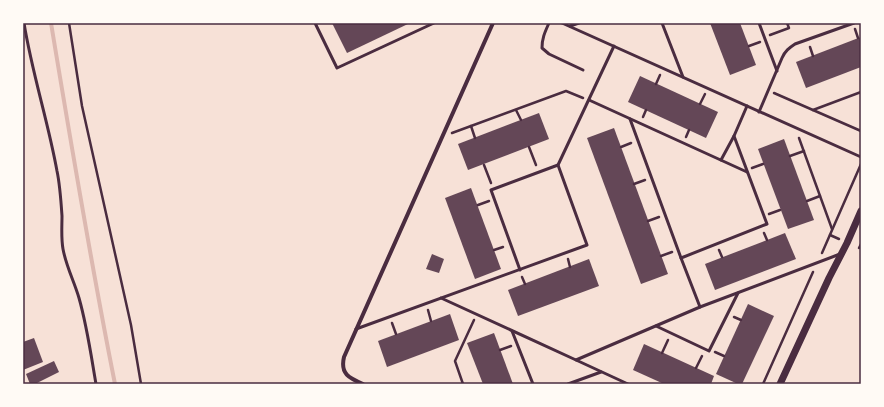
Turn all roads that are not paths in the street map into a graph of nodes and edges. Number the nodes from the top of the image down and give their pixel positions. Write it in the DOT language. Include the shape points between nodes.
graph roads {
  1 [pos="24,23"];
  2 [pos="316,23"];
  3 [pos="434,23"];
  4 [pos="493,23"];
  5 [pos="549,23"];
  6 [pos="562,23"];
  7 [pos="579,23"];
  8 [pos="662,23"];
  9 [pos="759,23"];
  10 [pos="854,23"];
  11 [pos="570,26"];
  12 [pos="614,46"];
  13 [pos="583,70"];
  14 [pos="777,71"];
  15 [pos="683,77"];
  16 [pos="589,100"];
  17 [pos="748,106"];
  18 [pos="759,112"];
  19 [pos="630,119"];
  20 [pos="734,136"];
  21 [pos="861,157"];
  22 [pos="721,160"];
  23 [pos="558,165"];
  24 [pos="747,172"];
  25 [pos="861,211"];
  26 [pos="841,254"];
  27 [pos="681,258"];
  28 [pos="520,270"];
  29 [pos="738,293"];
  30 [pos="441,298"];
  31 [pos="700,307"];
  32 [pos="656,326"];
  33 [pos="356,329"];
  34 [pos="512,331"];
  35 [pos="576,360"];
  36 [pos="601,372"];
  37 [pos="96,384"];
  38 [pos="363,384"];
  39 [pos="533,384"];
  40 [pos="568,384"];
  41 [pos="628,384"];
  42 [pos="780,384"];
  1 -- 37 [label="lane" via="28,52 58,172 63,249 79,298"];
  2 -- 3 [label="lane" via="337,68"];
  4 -- 33 [label="street"];
  5 -- 13 [label="lane" via="543,36 542,48"];
  6 -- 11 [label="lane"];
  7 -- 11 [label="lane"];
  8 -- 15 [label="lane"];
  9 -- 14 [label="lane"];
  10 -- 14 [label="lane" via="790,47 785,52"];
  11 -- 12 [label="lane"];
  12 -- 15 [label="lane"];
  12 -- 16 [label="lane"];
  14 -- 18 [label="lane"];
  15 -- 17 [label="lane"];
  16 -- 19 [label="lane"];
  16 -- 23 [label="lane"];
  17 -- 18 [label="lane"];
  17 -- 20 [label="lane"];
  18 -- 21 [label="lane"];
  19 -- 22 [label="lane"];
  19 -- 27 [label="lane"];
  20 -- 22 [label="lane"];
  20 -- 24 [label="lane"];
  22 -- 24 [label="lane"];
  23 -- 28 [label="lane" via="587,245"];
  23 -- 28 [label="lane" via="491,190"];
  24 -- 27 [label="lane" via="766,224"];
  25 -- 26 [label="street"];
  26 -- 29 [label="lane"];
  26 -- 42 [label="street"];
  27 -- 31 [label="lane"];
  28 -- 30 [label="lane"];
  29 -- 31 [label="lane"];
  29 -- 32 [label="lane" via="709,352"];
  30 -- 33 [label="lane"];
  30 -- 34 [label="lane"];
  31 -- 32 [label="lane"];
  32 -- 35 [label="lane"];
  33 -- 38 [label="street" via="342,362 344,372"];
  34 -- 35 [label="lane"];
  34 -- 39 [label="lane"];
  35 -- 36 [label="lane"];
  36 -- 40 [label="lane"];
  36 -- 41 [label="lane"];
}
